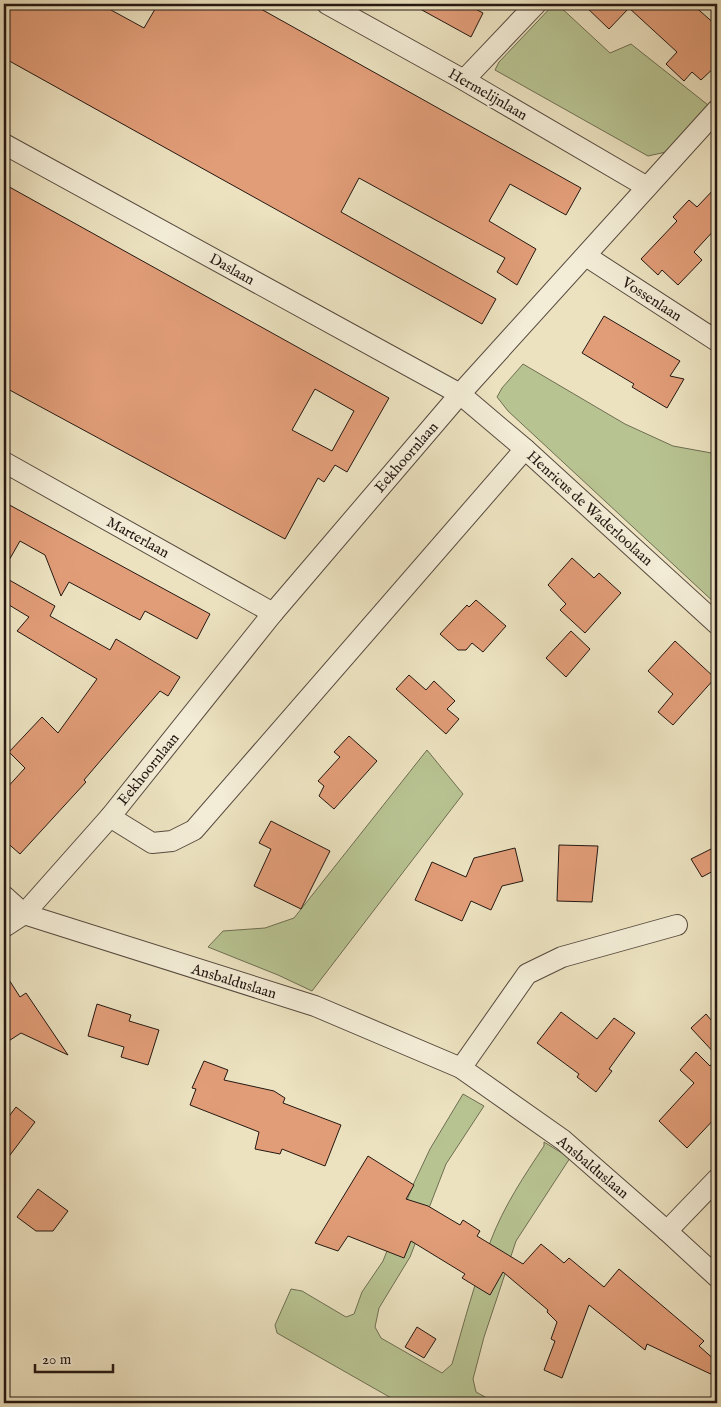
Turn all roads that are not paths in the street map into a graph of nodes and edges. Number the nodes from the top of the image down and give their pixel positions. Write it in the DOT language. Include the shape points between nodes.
graph roads {
  1 [pos="327,4"];
  2 [pos="536,4"];
  3 [pos="464,80"];
  4 [pos="717,110"];
  5 [pos="4,144"];
  6 [pos="647,187"];
  7 [pos="586,256"];
  8 [pos="717,341"];
  9 [pos="460,394"];
  10 [pos="525,449"];
  11 [pos="4,462"];
  12 [pos="273,612"];
  13 [pos="717,624"];
  14 [pos="110,817"];
  15 [pos="4,896"];
  16 [pos="24,914"];
  17 [pos="677,925"];
  18 [pos="4,927"];
  19 [pos="461,1068"];
  20 [pos="717,1179"];
  21 [pos="667,1231"];
  22 [pos="717,1277"];
  1 -- 3 [label="street, Hermelijnlaan"];
  2 -- 3 [label="street"];
  3 -- 6 [label="street, Hermelijnlaan"];
  4 -- 6 [label="street, Eekhoornlaan"];
  5 -- 9 [label="street, Daslaan"];
  6 -- 7 [label="street, Eekhoornlaan"];
  7 -- 8 [label="street, Vossenlaan"];
  7 -- 9 [label="street, Eekhoornlaan"];
  9 -- 10 [label="street, Henricus de Waderloolaan"];
  9 -- 12 [label="street, Eekhoornlaan"];
  10 -- 13 [label="street, Henricus de Waderloolaan"];
  10 -- 14 [label="street, Eekhoornlaan" via="194,830 172,841 152,843"];
  11 -- 12 [label="street, Marterlaan"];
  12 -- 14 [label="street, Eekhoornlaan"];
  14 -- 16 [label="street, Eekhoornlaan"];
  15 -- 16 [label="street"];
  16 -- 18 [label="street"];
  16 -- 19 [label="street, Ansbalduslaan" via="315,1006"];
  17 -- 19 [label="street" via="562,957 526,974"];
  19 -- 21 [label="street, Ansbalduslaan" via="563,1140"];
  20 -- 21 [label="street"];
  21 -- 22 [label="street, Ansbalduslaan"];
}
